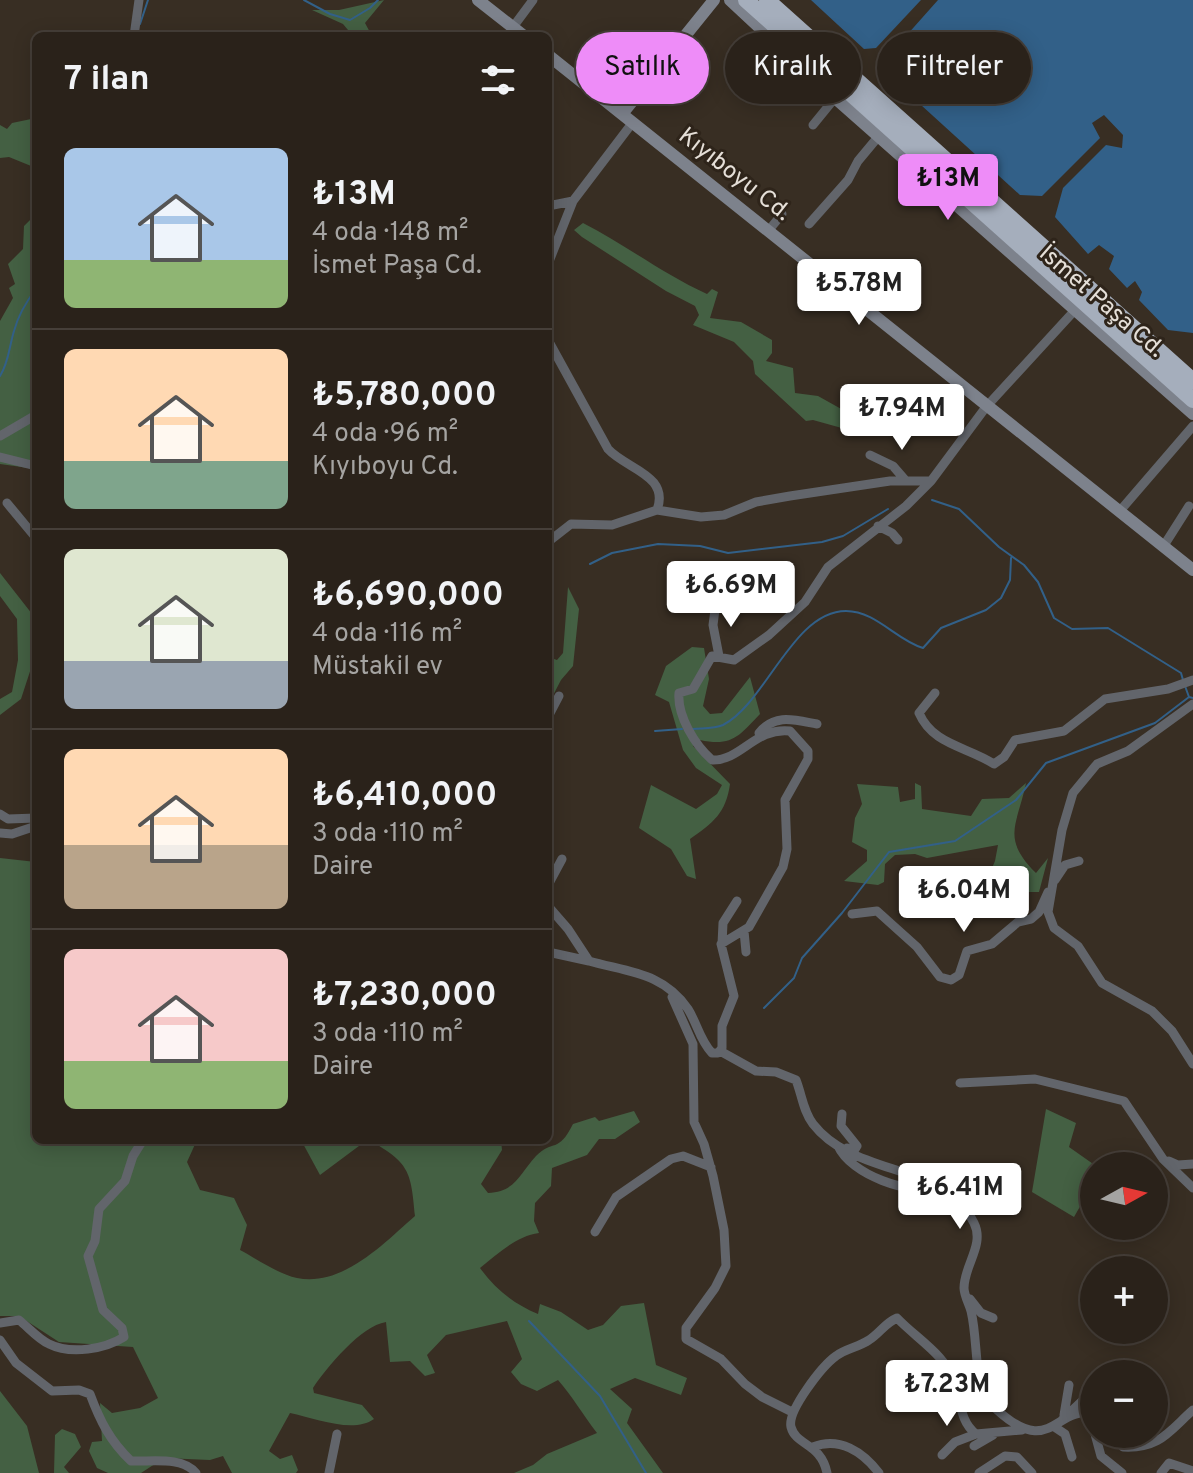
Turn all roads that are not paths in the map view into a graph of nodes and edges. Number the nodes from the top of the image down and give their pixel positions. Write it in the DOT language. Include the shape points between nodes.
graph roads {
  1 [pos="139,0"];
  2 [pos="478,0"];
  3 [pos="533,0"];
  4 [pos="714,0"];
  5 [pos="730,0"];
  6 [pos="746,0"];
  7 [pos="767,0"];
  8 [pos="513,27"];
  9 [pos="135,32"];
  10 [pos="519,32"];
  11 [pos="764,32"];
  12 [pos="552,58"];
  13 [pos="830,104"];
  14 [pos="842,104"];
  15 [pos="622,114"];
  16 [pos="633,122"];
  17 [pos="813,125"];
  18 [pos="878,137"];
  19 [pos="573,201"];
  20 [pos="552,205"];
  21 [pos="782,214"];
  22 [pos="809,224"];
  23 [pos="769,230"];
  24 [pos="552,248"];
  25 [pos="1076,309"];
  26 [pos="552,347"];
  27 [pos="1193,381"];
  28 [pos="1193,400"];
  29 [pos="986,407"];
  30 [pos="1193,414"];
  31 [pos="32,417"];
  32 [pos="1193,426"];
  33 [pos="0,436"];
  34 [pos="870,455"];
  35 [pos="0,457"];
  36 [pos="32,465"];
  37 [pos="906,481"];
  38 [pos="931,481"];
  39 [pos="7,503"];
  40 [pos="1189,506"];
  41 [pos="657,510"];
  42 [pos="1119,512"];
  43 [pos="878,526"];
  44 [pos="32,533"];
  45 [pos="552,539"];
  46 [pos="898,540"];
  47 [pos="1163,547"];
  48 [pos="1193,570"];
  49 [pos="716,602"];
  50 [pos="719,656"];
  51 [pos="1193,680"];
  52 [pos="935,693"];
  53 [pos="559,696"];
  54 [pos="1193,704"];
  55 [pos="552,709"];
  56 [pos="817,724"];
  57 [pos="755,739"];
  58 [pos="0,814"];
  59 [pos="32,818"];
  60 [pos="32,827"];
  61 [pos="0,833"];
  62 [pos="562,859"];
  63 [pos="1079,861"];
  64 [pos="552,878"];
  65 [pos="1054,882"];
  66 [pos="737,901"];
  67 [pos="552,911"];
  68 [pos="852,914"];
  69 [pos="744,931"];
  70 [pos="722,944"];
  71 [pos="746,952"];
  72 [pos="552,953"];
  73 [pos="589,961"];
  74 [pos="670,993"];
  75 [pos="720,1051"];
  76 [pos="1193,1064"];
  77 [pos="960,1083"];
  78 [pos="842,1114"];
  79 [pos="140,1144"];
  80 [pos="835,1145"];
  81 [pos="1159,1152"];
  82 [pos="1168,1161"];
  83 [pos="1168,1164"];
  84 [pos="1193,1164"];
  85 [pos="711,1167"];
  86 [pos="1193,1188"];
  87 [pos="595,1232"];
  88 [pos="964,1289"];
  89 [pos="993,1318"];
  90 [pos="0,1323"];
  91 [pos="0,1340"];
  92 [pos="1069,1385"];
  93 [pos="1080,1403"];
  94 [pos="1193,1410"];
  95 [pos="792,1412"];
  96 [pos="1080,1414"];
  97 [pos="1059,1422"];
  98 [pos="1023,1430"];
  99 [pos="1000,1432"];
  100 [pos="337,1434"];
  101 [pos="976,1434"];
  102 [pos="1168,1435"];
  103 [pos="974,1446"];
  104 [pos="813,1447"];
  105 [pos="1099,1448"];
  106 [pos="942,1455"];
  107 [pos="1072,1457"];
  108 [pos="1193,1471"];
  109 [pos="196,1473"];
  110 [pos="329,1473"];
  111 [pos="827,1473"];
  112 [pos="879,1473"];
  113 [pos="979,1473"];
  114 [pos="1032,1473"];
  115 [pos="1122,1473"];
  116 [pos="1161,1473"];
  1 -- 9 [label="street"];
  2 -- 8 [label="street"];
  3 -- 8 [label="street"];
  4 -- 15 [label="street"];
  5 -- 11 [label="street, İsmet Paşa Cd."];
  6 -- 28 [label="highway"];
  7 -- 27 [label="highway"];
  8 -- 10 [label="street"];
  12 -- 15 [label="street, Kıyıboyu Cd."];
  13 -- 17 [label="street"];
  14 -- 18 [label="street, İsmet Paşa Cd."];
  15 -- 16 [label="street, Kıyıboyu Cd."];
  16 -- 19 [label="street"];
  16 -- 23 [label="street, Kıyıboyu Cd."];
  18 -- 22 [label="street"];
  18 -- 25 [label="street, İsmet Paşa Cd."];
  19 -- 20 [label="street"];
  19 -- 24 [label="street"];
  21 -- 23 [label="street"];
  23 -- 29 [label="street, Kıyıboyu Cd."];
  25 -- 29 [label="street"];
  25 -- 30 [label="street, İsmet Paşa Cd."];
  26 -- 41 [label="street" via="608,449 618,460 645,472 657,487"];
  29 -- 38 [label="street"];
  29 -- 42 [label="street, Kıyıboyu Cd."];
  31 -- 33 [label="street"];
  32 -- 42 [label="street"];
  34 -- 37 [label="street" via="893,466"];
  35 -- 36 [label="street"];
  37 -- 38 [label="street"];
  37 -- 41 [label="street" via="756,502 724,515"];
  38 -- 43 [label="street"];
  39 -- 44 [label="street"];
  40 -- 47 [label="street"];
  41 -- 45 [label="street" via="612,525 571,524"];
  42 -- 47 [label="street, Kıyıboyu Cd."];
  43 -- 46 [label="street"];
  43 -- 50 [label="street" via="828,567 805,602 769,635 738,658"];
  47 -- 48 [label="street, Kıyıboyu Cd."];
  49 -- 50 [label="street" via="713,625"];
  50 -- 57 [label="street" via="712,656 693,689 679,693 681,712 699,749 712,760 731,756"];
  51 -- 52 [label="street" via="1105,699 1064,731 1015,740 994,764 935,737 919,713"];
  53 -- 55 [label="street"];
  54 -- 65 [label="street" via="1128,751 1097,764 1073,793"];
  56 -- 57 [label="street" via="778,719"];
  57 -- 69 [label="street" via="766,732 790,731 808,751 808,759 785,800 783,867"];
  58 -- 59 [label="street"];
  60 -- 61 [label="street"];
  62 -- 64 [label="street"];
  63 -- 65 [label="street" via="1065,865"];
  65 -- 68 [label="street" via="1039,912 992,944 967,951 959,975 951,980 940,977 917,947 877,911"];
  65 -- 76 [label="street" via="1048,912 1054,928 1078,946 1102,983 1152,1011"];
  66 -- 70 [label="street" via="723,923"];
  67 -- 73 [label="street"];
  69 -- 70 [label="street"];
  69 -- 71 [label="street"];
  70 -- 75 [label="street" via="734,996 722,1026"];
  72 -- 73 [label="street"];
  73 -- 74 [label="street" via="645,973"];
  74 -- 75 [label="street" via="686,1006 705,1046 712,1053"];
  74 -- 85 [label="street" via="693,1044 694,1122"];
  75 -- 80 [label="street" via="756,1071 796,1080 811,1122"];
  77 -- 81 [label="street" via="1035,1079 1124,1101"];
  78 -- 80 [label="street" via="841,1126 857,1146 854,1151"];
  79 -- 90 [label="street" via="125,1181 99,1209 88,1256 103,1310 124,1337 110,1346 80,1349 50,1345 19,1320"];
  80 -- 88 [label="street" via="859,1160 950,1191 978,1232"];
  82 -- 84 [label="street"];
  83 -- 86 [label="street"];
  85 -- 87 [label="street" via="683,1156 671,1159 616,1197"];
  85 -- 95 [label="street" via="726,1266 686,1328 686,1339 721,1359 762,1397"];
  88 -- 89 [label="street" via="981,1313"];
  88 -- 98 [label="street" via="983,1392"];
  91 -- 109 [label="street" via="16,1363 52,1391 90,1394 108,1435 131,1461 178,1462"];
  92 -- 97 [label="street"];
  93 -- 97 [label="street"];
  94 -- 102 [label="street"];
  95 -- 101 [label="street" via="831,1360 867,1342 897,1318 945,1362 968,1428"];
  95 -- 104 [label="street" via="789,1424 794,1435"];
  96 -- 97 [label="street"];
  97 -- 98 [label="street" via="1040,1431"];
  97 -- 107 [label="street"];
  98 -- 99 [label="street"];
  99 -- 101 [label="street"];
  99 -- 103 [label="street"];
  100 -- 110 [label="street"];
  101 -- 106 [label="street" via="955,1442"];
  104 -- 111 [label="street"];
  104 -- 112 [label="street" via="826,1441 843,1444"];
  105 -- 115 [label="street"];
  108 -- 116 [label="street" via="1169,1463"];
  113 -- 114 [label="street" via="1005,1456 1017,1457"];
}
